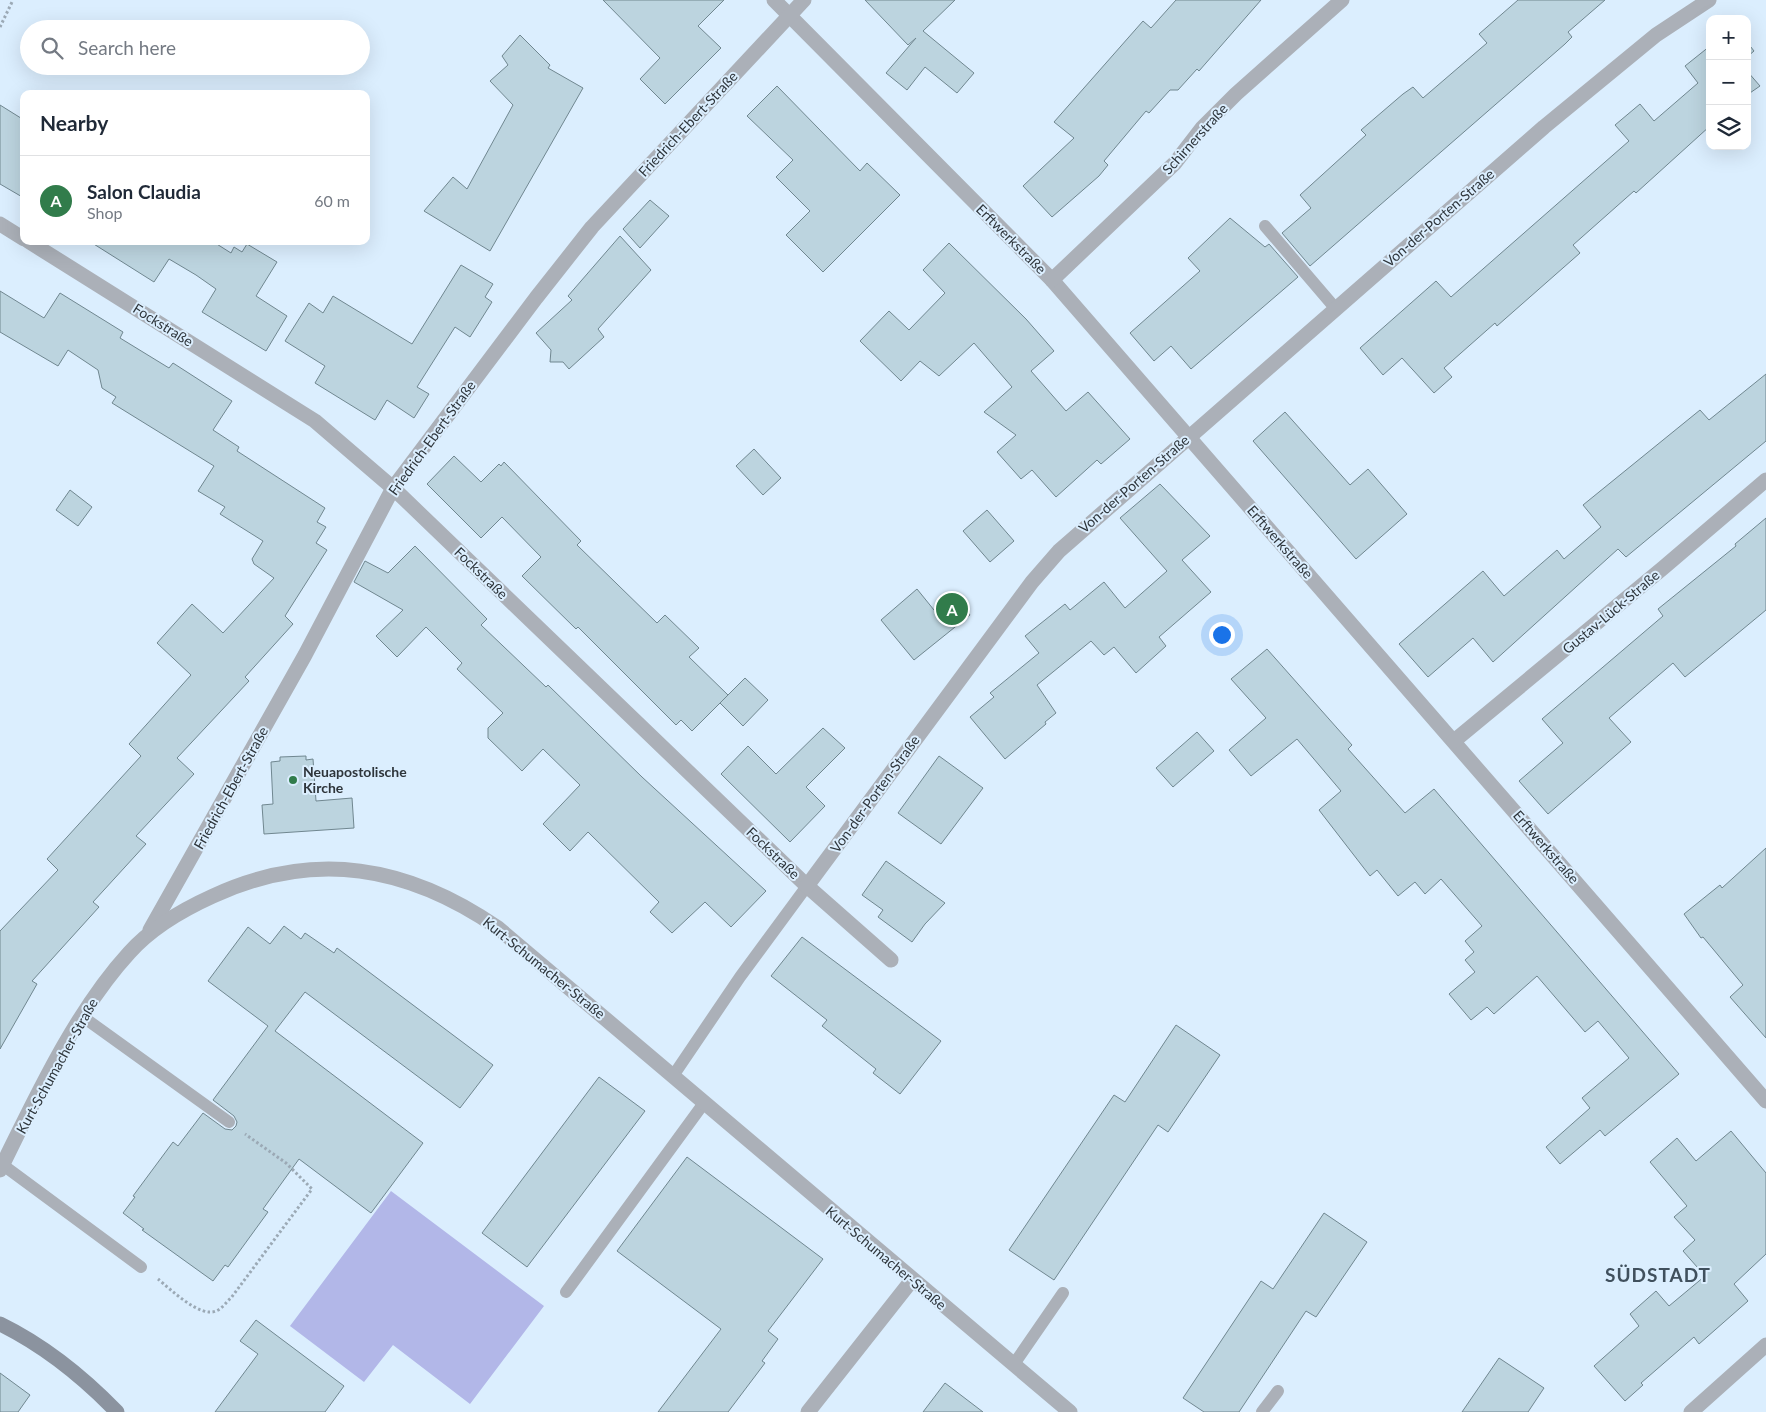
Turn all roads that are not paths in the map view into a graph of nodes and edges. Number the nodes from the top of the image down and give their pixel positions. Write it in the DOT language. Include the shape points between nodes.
graph roads {
  1 [pos="774,0"];
  2 [pos="804,0"];
  3 [pos="1342,0"];
  4 [pos="1709,0"];
  5 [pos="790,16"];
  6 [pos="0,224"];
  7 [pos="1265,226"];
  8 [pos="20,236"];
  9 [pos="34,245"];
  10 [pos="1052,280"];
  11 [pos="1336,309"];
  12 [pos="1188,436"];
  13 [pos="1766,480"];
  14 [pos="393,488"];
  15 [pos="1454,741"];
  16 [pos="807,886"];
  17 [pos="146,936"];
  18 [pos="891,960"];
  19 [pos="83,1017"];
  20 [pos="673,1076"];
  21 [pos="1766,1101"];
  22 [pos="704,1102"];
  23 [pos="229,1122"];
  24 [pos="1,1168"];
  25 [pos="141,1267"];
  26 [pos="912,1280"];
  27 [pos="566,1292"];
  28 [pos="1063,1293"];
  29 [pos="0,1324"];
  30 [pos="1766,1345"];
  31 [pos="1014,1364"];
  32 [pos="1278,1390"];
  33 [pos="117,1412"];
  34 [pos="808,1412"];
  35 [pos="1070,1412"];
  36 [pos="1262,1412"];
  37 [pos="1691,1412"];
  1 -- 5 [label="street, Erftwerkstraße"];
  2 -- 5 [label="street, Friedrich-Ebert-Straße"];
  3 -- 10 [label="street, Schirnerstraße" via="1236,94 1202,128 1175,163"];
  4 -- 11 [label="street, Von-der-Porten-Straße" via="1599,81"];
  5 -- 10 [label="street, Erftwerkstraße"];
  5 -- 14 [label="street, Friedrich-Ebert-Straße" via="592,226"];
  6 -- 8 [label="street"];
  7 -- 11 [label="lane"];
  9 -- 14 [label="street, Fockstraße" via="308,416"];
  10 -- 12 [label="street, Erftwerkstraße"];
  11 -- 12 [label="street, Von-der-Porten-Straße"];
  12 -- 15 [label="street, Erftwerkstraße"];
  12 -- 16 [label="street, Von-der-Porten-Straße" via="1046,565"];
  13 -- 15 [label="street, Gustav-Lück-Straße"];
  14 -- 16 [label="street, Fockstraße"];
  14 -- 17 [label="street, Friedrich-Ebert-Straße" via="305,655"];
  15 -- 21 [label="street, Erftwerkstraße"];
  16 -- 18 [label="street, Fockstraße"];
  16 -- 20 [label="lane, Von-der-Porten-Straße"];
  17 -- 19 [label="street, Kurt-Schumacher-Straße" via="113,972"];
  17 -- 20 [label="street, Kurt-Schumacher-Straße" via="197,903 247,882 280,873 311,869 344,870 407,881 470,908 498,928"];
  19 -- 23 [label="lane"];
  19 -- 24 [label="street, Kurt-Schumacher-Straße"];
  20 -- 22 [label="street, Kurt-Schumacher-Straße"];
  22 -- 26 [label="street, Kurt-Schumacher-Straße"];
  22 -- 27 [label="lane"];
  24 -- 25 [label="lane"];
  26 -- 31 [label="street, Kurt-Schumacher-Straße"];
  26 -- 34 [label="street"];
  28 -- 31 [label="lane"];
  29 -- 33 [label="street" via="65,1364"];
  30 -- 37 [label="street"];
  31 -- 35 [label="street, Kurt-Schumacher-Straße"];
  32 -- 36 [label="lane"];
}
